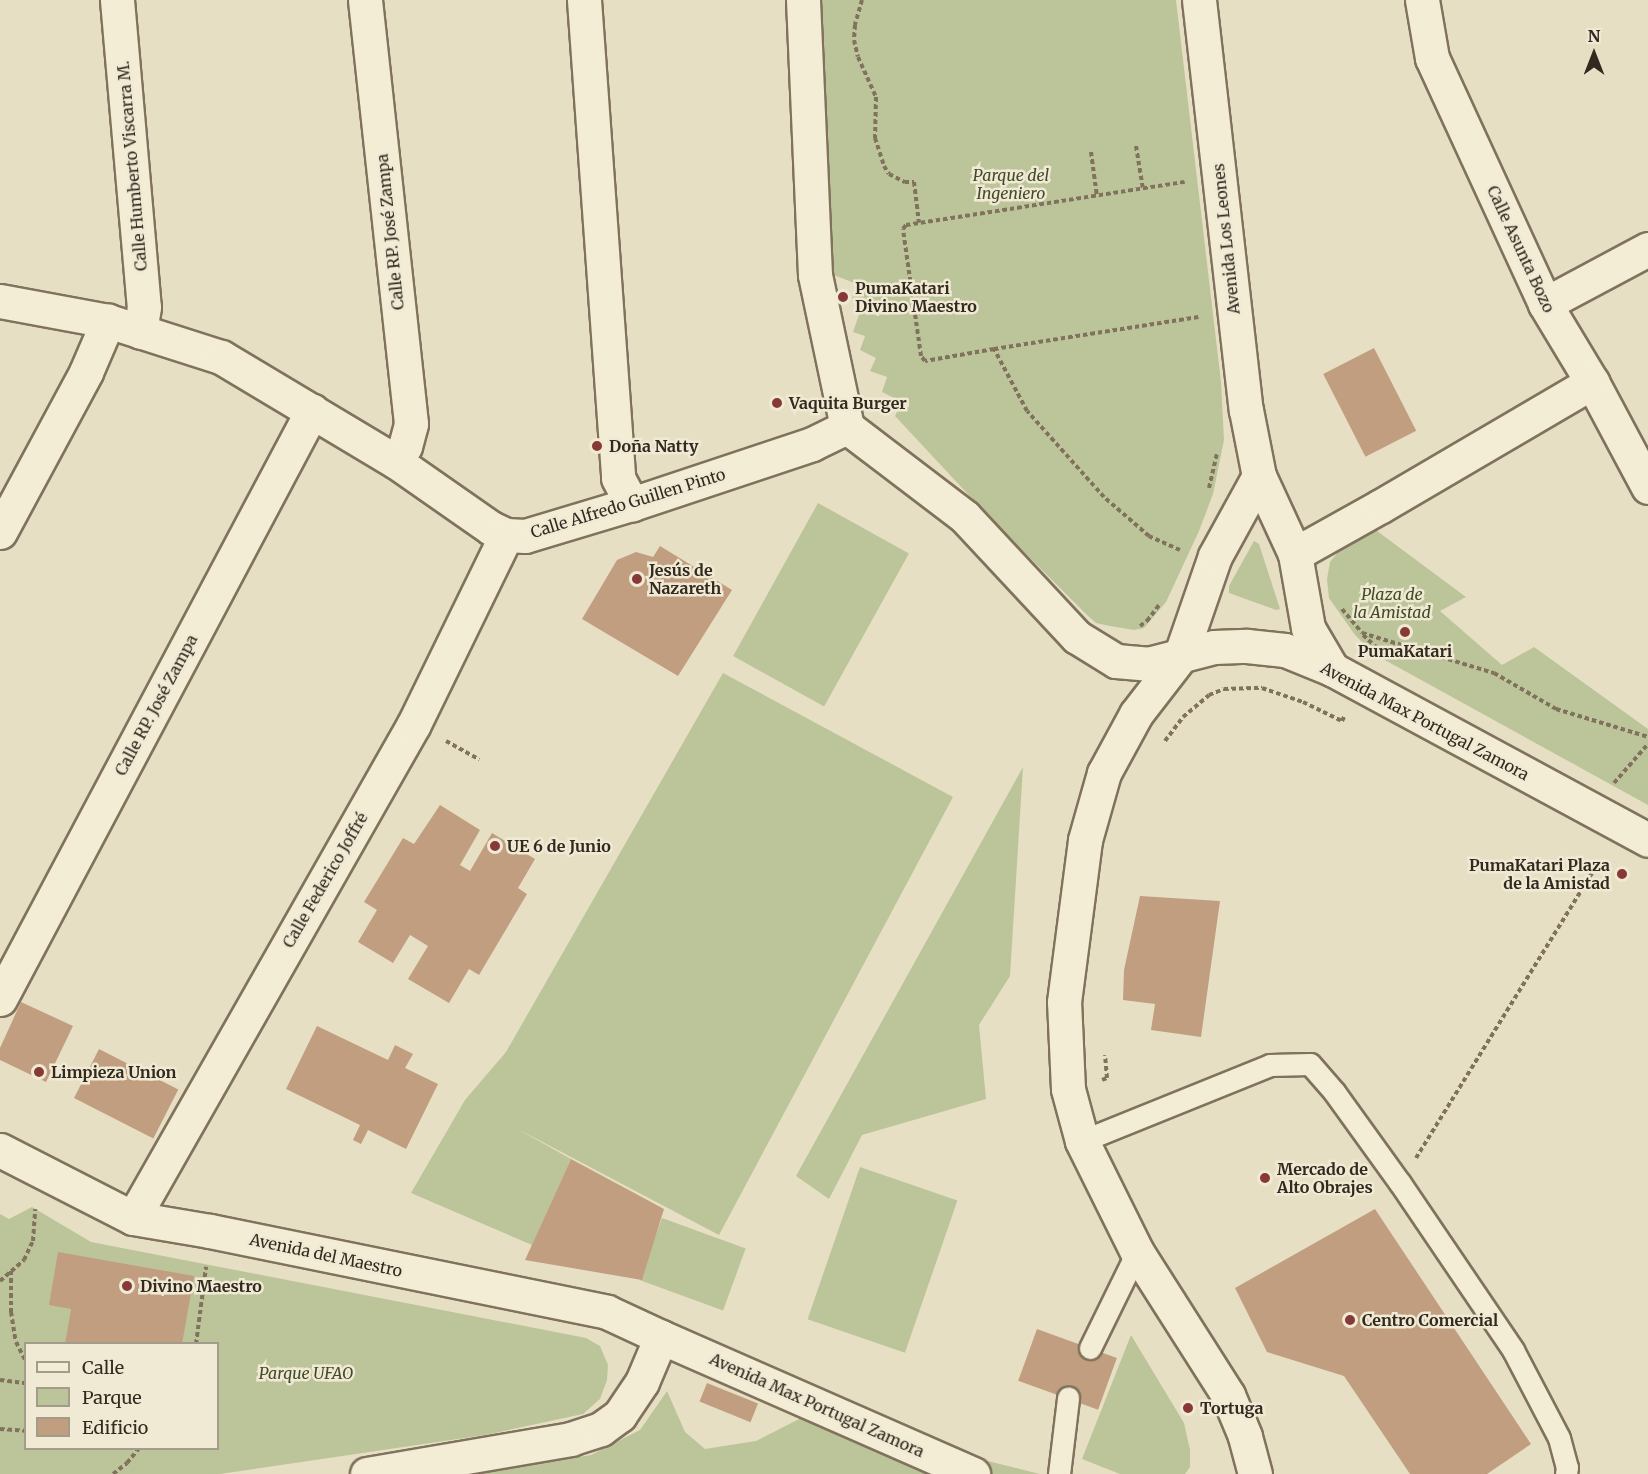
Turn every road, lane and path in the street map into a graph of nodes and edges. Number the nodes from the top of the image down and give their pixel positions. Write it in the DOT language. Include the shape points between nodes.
graph roads {
  1 [pos="117,0"];
  2 [pos="365,0"];
  3 [pos="584,0"];
  4 [pos="803,0"];
  5 [pos="862,0"];
  6 [pos="1199,0"];
  7 [pos="1422,0"];
  8 [pos="1136,146"];
  9 [pos="1091,152"];
  10 [pos="1192,180"];
  11 [pos="1143,189"];
  12 [pos="1097,197"];
  13 [pos="919,223"];
  14 [pos="1648,249"];
  15 [pos="0,301"];
  16 [pos="1545,304"];
  17 [pos="1209,315"];
  18 [pos="108,321"];
  19 [pos="140,332"];
  20 [pos="994,350"];
  21 [pos="1592,382"];
  22 [pos="312,411"];
  23 [pos="847,427"];
  24 [pos="1218,445"];
  25 [pos="395,461"];
  26 [pos="1258,476"];
  27 [pos="1648,488"];
  28 [pos="1208,492"];
  29 [pos="632,504"];
  30 [pos="0,532"];
  31 [pos="506,535"];
  32 [pos="1185,552"];
  33 [pos="1294,554"];
  34 [pos="1164,594"];
  35 [pos="1338,602"];
  36 [pos="1131,626"];
  37 [pos="1180,657"];
  38 [pos="1332,669"];
  39 [pos="1345,714"];
  40 [pos="1648,737"];
  41 [pos="444,740"];
  42 [pos="1648,744"];
  43 [pos="1161,747"];
  44 [pos="479,759"];
  45 [pos="1617,781"];
  46 [pos="1648,840"];
  47 [pos="1594,870"];
  48 [pos="0,999"];
  49 [pos="1104,1045"];
  50 [pos="1100,1081"];
  51 [pos="1082,1141"];
  52 [pos="0,1150"];
  53 [pos="1400,1183"];
  54 [pos="35,1209"];
  55 [pos="133,1218"];
  56 [pos="210,1231"];
  57 [pos="1137,1252"];
  58 [pos="11,1271"];
  59 [pos="0,1281"];
  60 [pos="661,1337"];
  61 [pos="196,1342"];
  62 [pos="1090,1348"];
  63 [pos="24,1358"];
  64 [pos="0,1380"];
  65 [pos="24,1383"];
  66 [pos="1068,1398"];
  67 [pos="0,1429"];
  68 [pos="24,1431"];
  69 [pos="138,1450"];
  70 [pos="113,1474"];
  71 [pos="367,1474"];
  72 [pos="973,1474"];
  73 [pos="1059,1474"];
  74 [pos="1254,1474"];
  75 [pos="1566,1474"];
  1 -- 19 [label="street, Calle Humberto Viscarra M." via="144,307"];
  2 -- 25 [label="street, Calle RP. José Zampa" via="411,424 405,446"];
  3 -- 29 [label="street" via="618,478"];
  4 -- 23 [label="street" via="815,275"];
  5 -- 13 [label="path" via="854,40 876,97 875,138 889,174 914,182"];
  6 -- 26 [label="street, Avenida Los Leones" via="1245,410"];
  7 -- 16 [label="street, Calle Asunta Bozo" via="1432,58"];
  8 -- 11 [label="path"];
  9 -- 12 [label="path"];
  10 -- 11 [label="path"];
  11 -- 12 [label="path"];
  12 -- 13 [label="path"];
  13 -- 20 [label="path" via="906,225 903,230 921,356 925,360"];
  14 -- 16 [label="street"];
  15 -- 18 [label="street"];
  16 -- 21 [label="street, Calle Asunta Bozo"];
  17 -- 20 [label="path"];
  18 -- 19 [label="street"];
  18 -- 30 [label="street" via="86,372"];
  19 -- 22 [label="street" via="220,357"];
  20 -- 32 [label="path" via="1027,411 1104,497 1149,536"];
  21 -- 27 [label="street, Calle Asunta Bozo"];
  21 -- 33 [label="street"];
  22 -- 25 [label="street"];
  22 -- 48 [label="street, Calle RP. José Zampa"];
  23 -- 29 [label="street, Calle Alfredo Guillen Pinto" via="812,444"];
  23 -- 37 [label="street" via="965,517 1077,637 1092,648 1116,661 1148,664"];
  24 -- 28 [label="path"];
  25 -- 31 [label="street"];
  26 -- 33 [label="street, Avenida Los Leones"];
  26 -- 37 [label="street" via="1215,556"];
  29 -- 31 [label="street, Calle Alfredo Guillen Pinto" via="525,536"];
  31 -- 55 [label="street, Calle Federico Joffré" via="414,724"];
  33 -- 38 [label="street, Avenida Los Leones" via="1308,627"];
  34 -- 36 [label="path" via="1148,621"];
  35 -- 40 [label="path" via="1362,633 1494,674 1556,709"];
  37 -- 38 [label="street, Avenida Max Portugal Zamora" via="1214,647 1247,646 1284,650"];
  37 -- 51 [label="street" via="1136,714 1104,773 1085,840 1064,1002 1068,1089"];
  38 -- 46 [label="street, Avenida Max Portugal Zamora"];
  39 -- 43 [label="path" via="1342,721 1262,688 1224,689 1183,717"];
  41 -- 44 [label="path"];
  42 -- 45 [label="path"];
  47 -- 53 [label="path"];
  49 -- 50 [label="path" via="1107,1078"];
  51 -- 53 [label="lane" via="1270,1065 1310,1064"];
  51 -- 57 [label="street"];
  52 -- 55 [label="street, Avenida del Maestro"];
  53 -- 75 [label="lane" via="1513,1350 1559,1438 1568,1467"];
  54 -- 58 [label="path" via="33,1241 24,1260"];
  55 -- 56 [label="street, Avenida del Maestro"];
  56 -- 60 [label="street, Avenida del Maestro" via="607,1312"];
  56 -- 61 [label="path"];
  57 -- 62 [label="lane"];
  57 -- 74 [label="street" via="1228,1395 1245,1436"];
  58 -- 59 [label="path"];
  58 -- 63 [label="path" via="11,1312 16,1342"];
  60 -- 71 [label="street" via="642,1382 620,1415 601,1429 572,1439"];
  60 -- 72 [label="street, Avenida Max Portugal Zamora"];
  64 -- 65 [label="path"];
  66 -- 73 [label="lane"];
  67 -- 68 [label="path"];
  69 -- 70 [label="path"];
}
